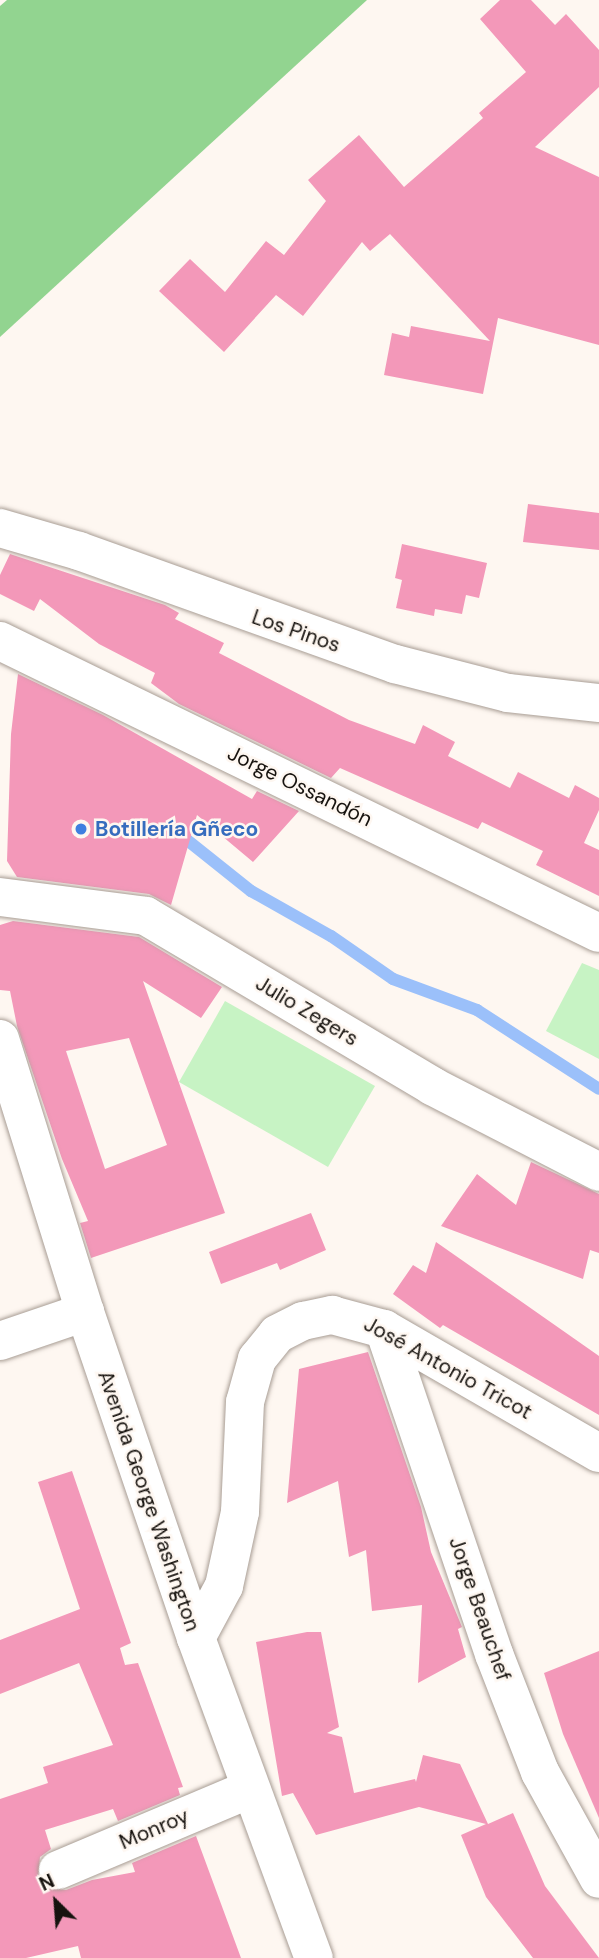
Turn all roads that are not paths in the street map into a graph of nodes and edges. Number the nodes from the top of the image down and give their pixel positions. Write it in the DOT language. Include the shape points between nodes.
graph roads {
  1 [pos="0,528"];
  2 [pos="0,641"];
  3 [pos="599,703"];
  4 [pos="0,897"];
  5 [pos="599,933"];
  6 [pos="0,1039"];
  7 [pos="599,1172"];
  8 [pos="85,1312"];
  9 [pos="384,1328"];
  10 [pos="0,1340"];
  11 [pos="599,1453"];
  12 [pos="195,1638"];
  13 [pos="250,1789"];
  14 [pos="58,1870"];
  15 [pos="599,1879"];
  16 [pos="314,1958"];
  1 -- 3 [label="street, Los Pinos" via="79,551 395,664 508,693"];
  2 -- 5 [label="street, Jorge Ossandón"];
  4 -- 7 [label="street, Julio Zegers" via="146,916 432,1086"];
  6 -- 8 [label="street, Avenida George Washington"];
  8 -- 10 [label="street"];
  8 -- 12 [label="street, Avenida George Washington"];
  9 -- 11 [label="street, José Antonio Tricot"];
  9 -- 12 [label="street, José Antonio Tricot" via="332,1315 303,1321 277,1334 257,1359 245,1402 237,1525 224,1586"];
  9 -- 15 [label="street, Jorge Beauchef" via="509,1693 540,1772"];
  12 -- 13 [label="street, Avenida George Washington"];
  13 -- 14 [label="street, Monroy"];
  13 -- 16 [label="street, Avenida George Washington"];
}
